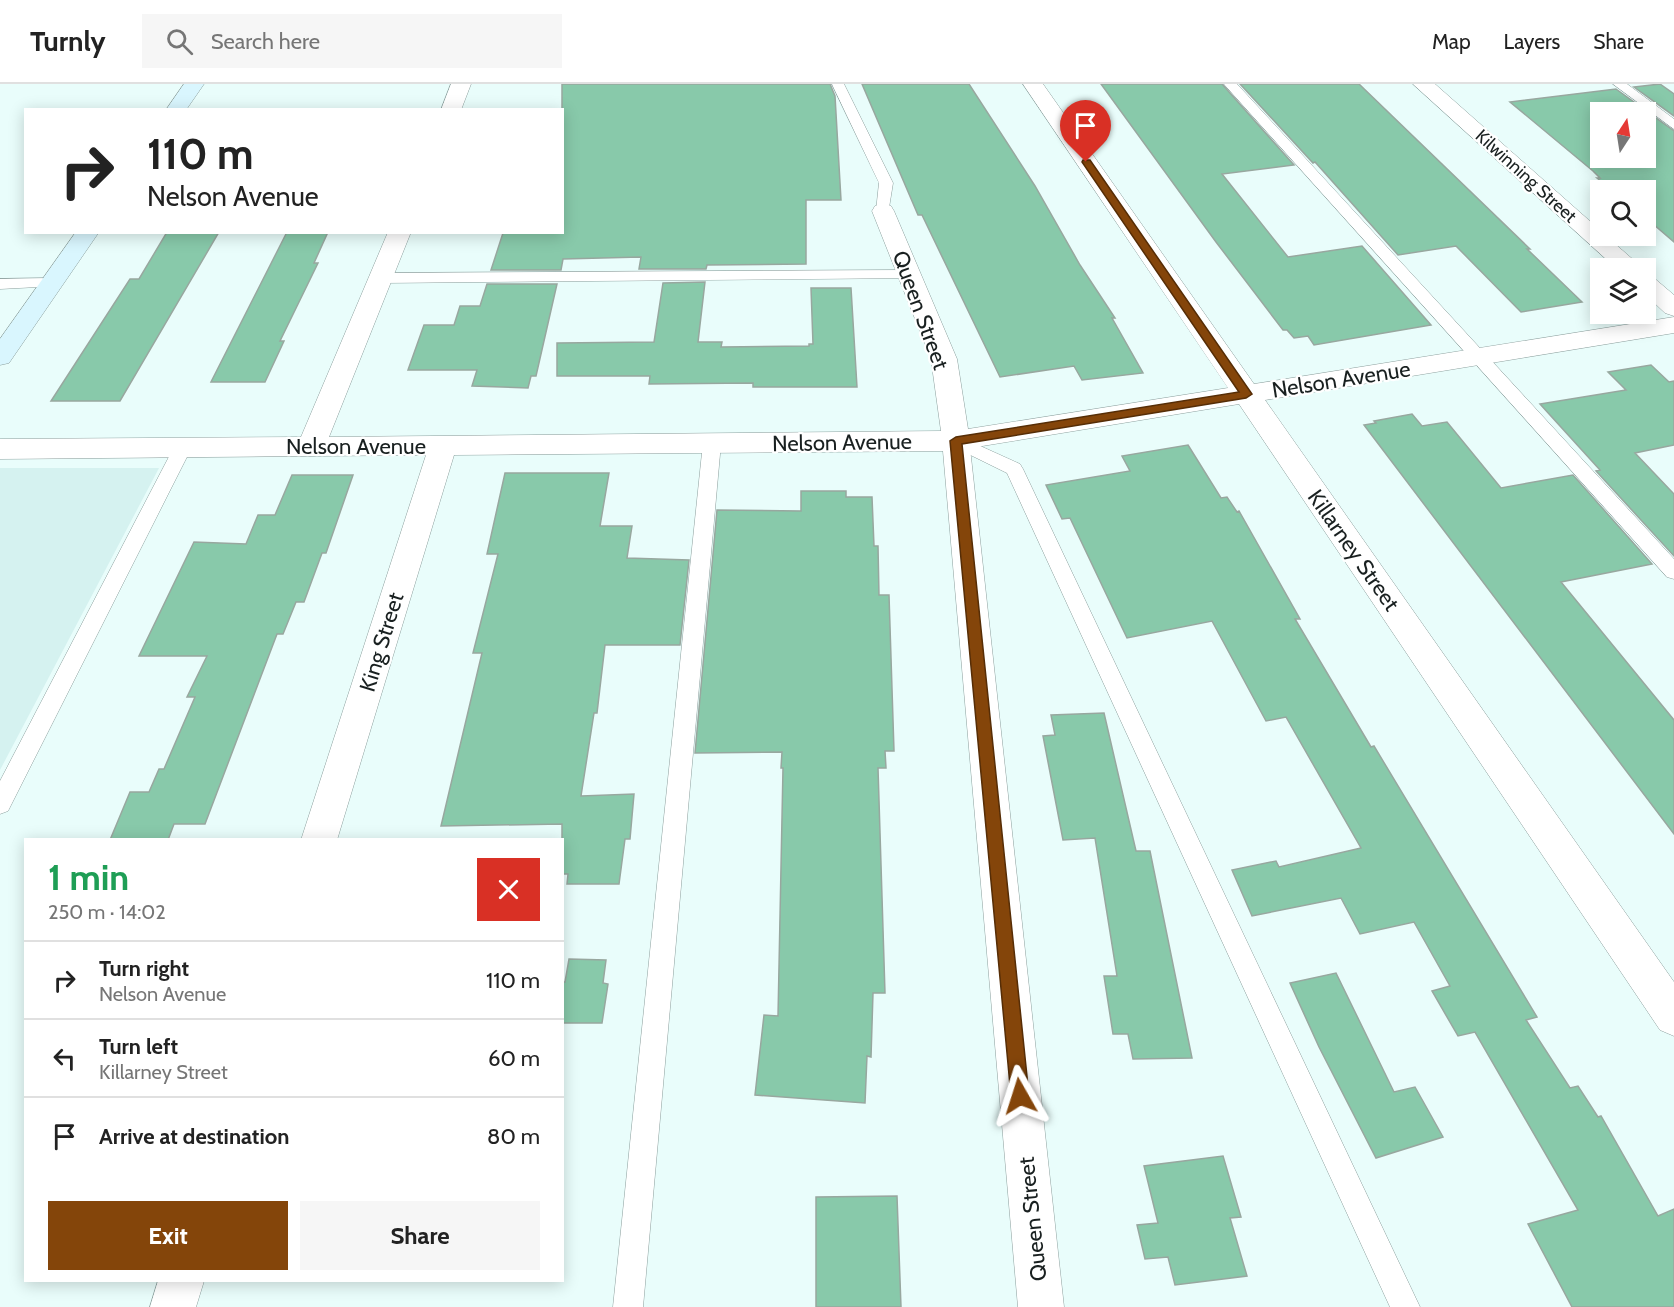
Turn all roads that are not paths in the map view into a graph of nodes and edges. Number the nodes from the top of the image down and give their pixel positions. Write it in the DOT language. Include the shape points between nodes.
graph roads {
  1 [pos="194,84"];
  2 [pos="461,84"];
  3 [pos="838,84"];
  4 [pos="1033,84"];
  5 [pos="1230,84"];
  6 [pos="1423,84"];
  7 [pos="1619,84"];
  8 [pos="177,108"];
  9 [pos="452,108"];
  10 [pos="1674,125"];
  11 [pos="883,211"];
  12 [pos="87,234"];
  13 [pos="399,234"];
  14 [pos="1618,258"];
  15 [pos="909,275"];
  16 [pos="381,278"];
  17 [pos="0,284"];
  18 [pos="52,284"];
  19 [pos="1656,292"];
  20 [pos="1674,308"];
  21 [pos="1674,326"];
  22 [pos="0,357"];
  23 [pos="1479,357"];
  24 [pos="1246,394"];
  25 [pos="956,441"];
  26 [pos="712,443"];
  27 [pos="443,445"];
  28 [pos="311,446"];
  29 [pos="183,447"];
  30 [pos="0,448"];
  31 [pos="1674,572"];
  32 [pos="0,804"];
  33 [pos="320,838"];
  34 [pos="1674,1016"];
  35 [pos="181,1282"];
  36 [pos="173,1307"];
  37 [pos="628,1307"];
  38 [pos="1041,1307"];
  39 [pos="1405,1307"];
  1 -- 8 [label="street"];
  2 -- 9 [label="street"];
  3 -- 11 [label="lane" via="886,183"];
  4 -- 24 [label="street, Killarney Street"];
  5 -- 23 [label="lane"];
  6 -- 14 [label="street, Kilwinning Street"];
  7 -- 10 [label="lane"];
  11 -- 15 [label="street, Queen Street"];
  12 -- 18 [label="street"];
  13 -- 16 [label="street"];
  15 -- 16 [label="lane"];
  15 -- 25 [label="street, Queen Street" via="944,359"];
  16 -- 28 [label="street"];
  17 -- 18 [label="lane"];
  18 -- 22 [label="street"];
  19 -- 20 [label="street"];
  21 -- 23 [label="street, Nelson Avenue"];
  23 -- 24 [label="street, Nelson Avenue"];
  23 -- 31 [label="lane"];
  24 -- 25 [label="street, Nelson Avenue"];
  24 -- 34 [label="street, Killarney Street"];
  25 -- 26 [label="street, Nelson Avenue"];
  25 -- 38 [label="street, Queen Street"];
  25 -- 39 [label="lane" via="1014,469"];
  26 -- 27 [label="street, Nelson Avenue"];
  26 -- 37 [label="lane"];
  27 -- 28 [label="street, Nelson Avenue"];
  27 -- 33 [label="street, King Street"];
  28 -- 29 [label="street, Nelson Avenue"];
  29 -- 30 [label="street, Nelson Avenue"];
  29 -- 32 [label="lane"];
  35 -- 36 [label="street"];
}
